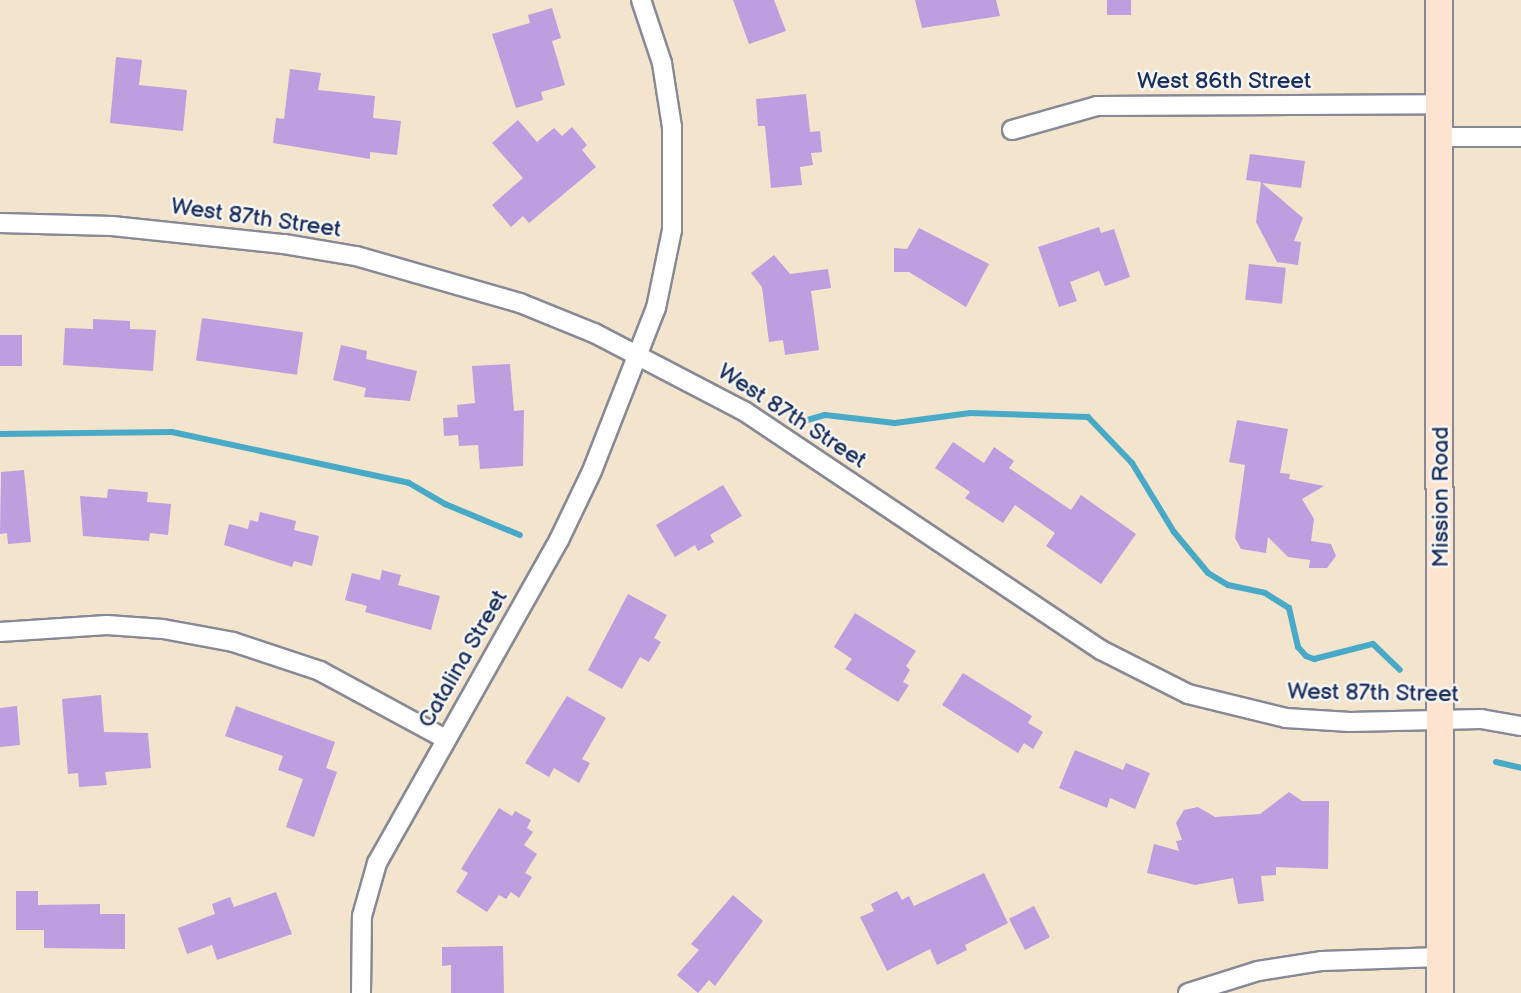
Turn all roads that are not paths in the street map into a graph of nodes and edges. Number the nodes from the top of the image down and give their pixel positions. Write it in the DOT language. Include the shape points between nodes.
graph roads {
  1 [pos="641,0"];
  2 [pos="1439,0"];
  3 [pos="1440,104"];
  4 [pos="1013,130"];
  5 [pos="1440,137"];
  6 [pos="1521,137"];
  7 [pos="0,223"];
  8 [pos="639,355"];
  9 [pos="0,632"];
  10 [pos="1442,719"];
  11 [pos="1521,726"];
  12 [pos="446,738"];
  13 [pos="1440,957"];
  14 [pos="361,993"];
  15 [pos="1188,993"];
  16 [pos="1440,993"];
  1 -- 8 [label="street, Catalina Street" via="662,63 674,172 672,230 662,285"];
  2 -- 3 [label="main road, Mission Road"];
  3 -- 4 [label="street, West 86th Street" via="1097,106"];
  3 -- 5 [label="main road, Mission Road"];
  5 -- 6 [label="street"];
  5 -- 10 [label="main road, Mission Road"];
  7 -- 8 [label="street, West 87th Street" via="199,233 356,256 520,303"];
  8 -- 10 [label="street, West 87th Street" via="744,411 1141,673 1188,694 1286,718 1350,722"];
  8 -- 12 [label="street, Catalina Street" via="559,540"];
  9 -- 12 [label="street" via="107,625 163,629 233,642 320,671"];
  10 -- 11 [label="street, West 87th Street"];
  10 -- 13 [label="main road, Mission Road"];
  12 -- 14 [label="street, Catalina Street" via="371,882 360,943"];
  13 -- 15 [label="street" via="1322,961 1258,971"];
  13 -- 16 [label="main road, Mission Road"];
}
